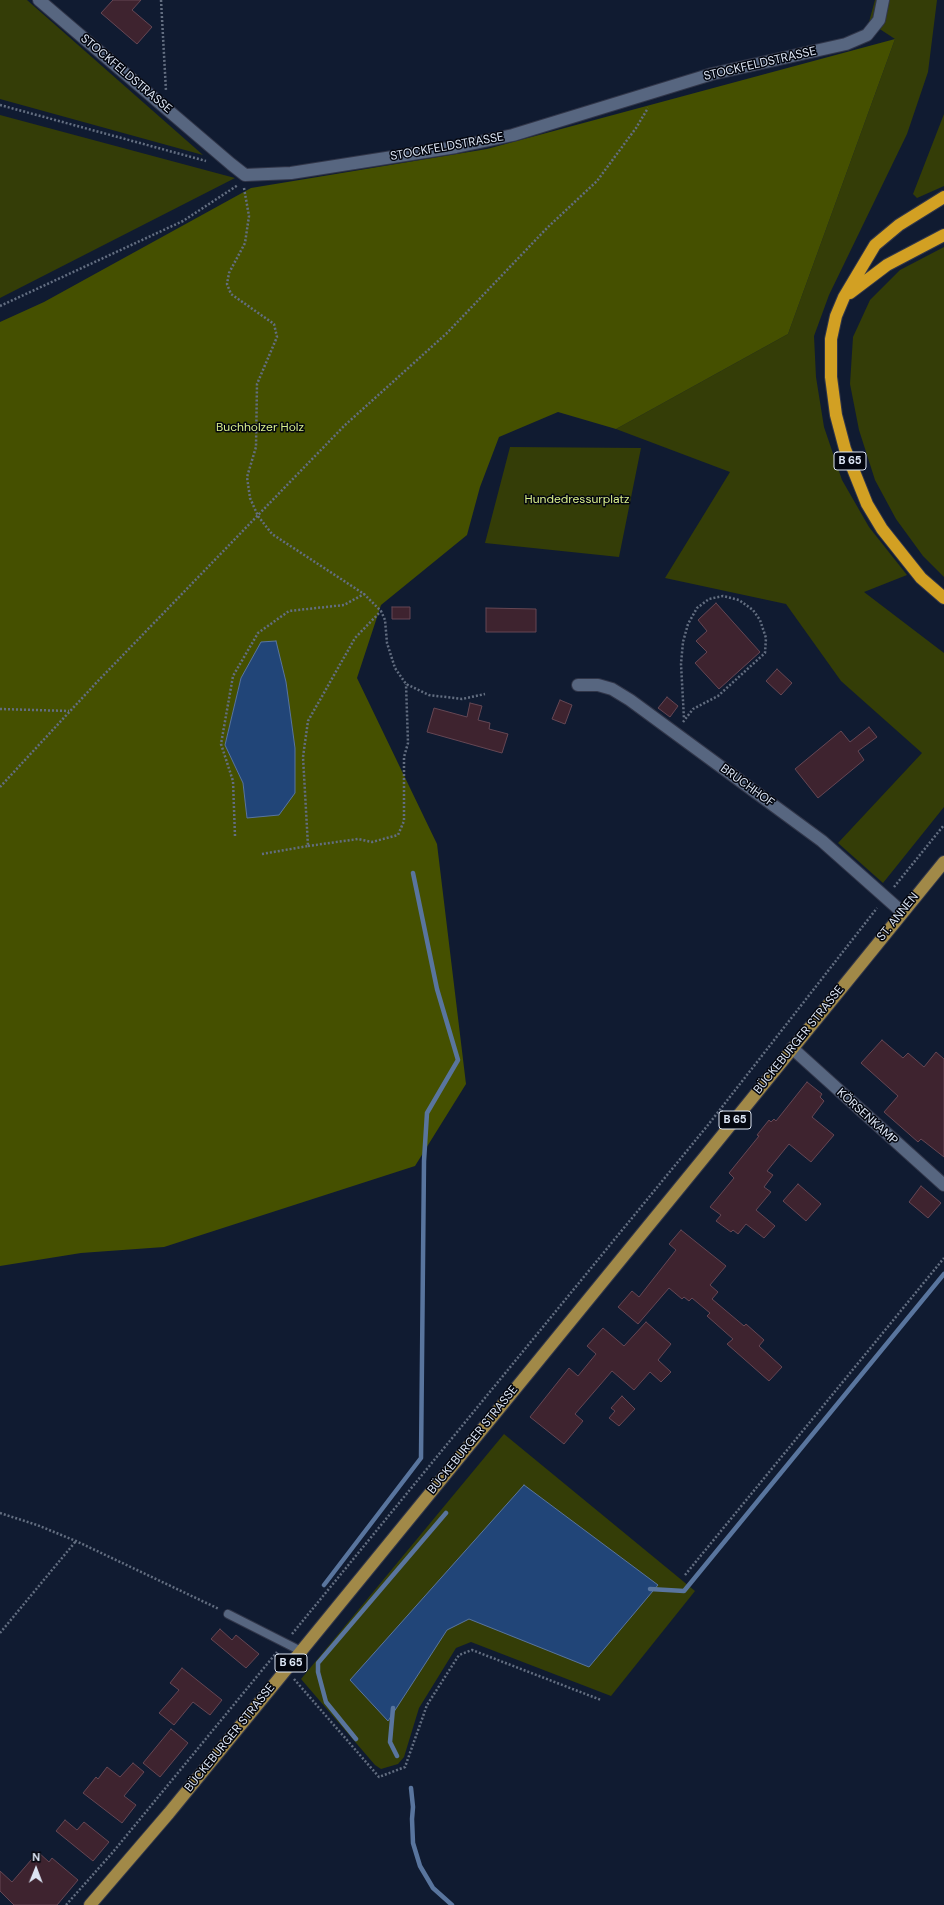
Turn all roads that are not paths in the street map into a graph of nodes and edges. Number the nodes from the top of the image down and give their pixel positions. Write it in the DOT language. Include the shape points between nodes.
graph roads {
  1 [pos="39,0"];
  2 [pos="883,0"];
  3 [pos="944,197"];
  4 [pos="944,235"];
  5 [pos="844,298"];
  6 [pos="944,598"];
  7 [pos="578,685"];
  8 [pos="944,862"];
  9 [pos="902,912"];
  10 [pos="853,973"];
  11 [pos="792,1048"];
  12 [pos="944,1185"];
  13 [pos="228,1614"];
  14 [pos="301,1651"];
  15 [pos="90,1905"];
  1 -- 2 [label="street, STOCKFELDSTRASSE" via="245,175 291,173 456,147 513,135 712,74 846,44 867,35 879,20"];
  3 -- 5 [label="highway, B 65" via="899,225 875,245"];
  4 -- 5 [label="highway, B 65" via="887,265"];
  5 -- 6 [label="highway, B 65" via="836,316 831,339 831,377 836,415 845,449 867,504 882,529 921,578"];
  7 -- 9 [label="street, BRUCHHOF" via="612,689 630,700 822,841"];
  8 -- 9 [label="main road, ST. ANNEN / B 65"];
  9 -- 10 [label="main road, ST. ANNEN / B 65"];
  10 -- 11 [label="main road, BÜCKEBURGER STRASSE / B 65"];
  11 -- 12 [label="street, KÖRSENKAMP"];
  11 -- 14 [label="main road, BÜCKEBURGER STRASSE / B 65"];
  13 -- 14 [label="lane"];
  14 -- 15 [label="main road, BÜCKEBURGER STRASSE / B 65"];
}
